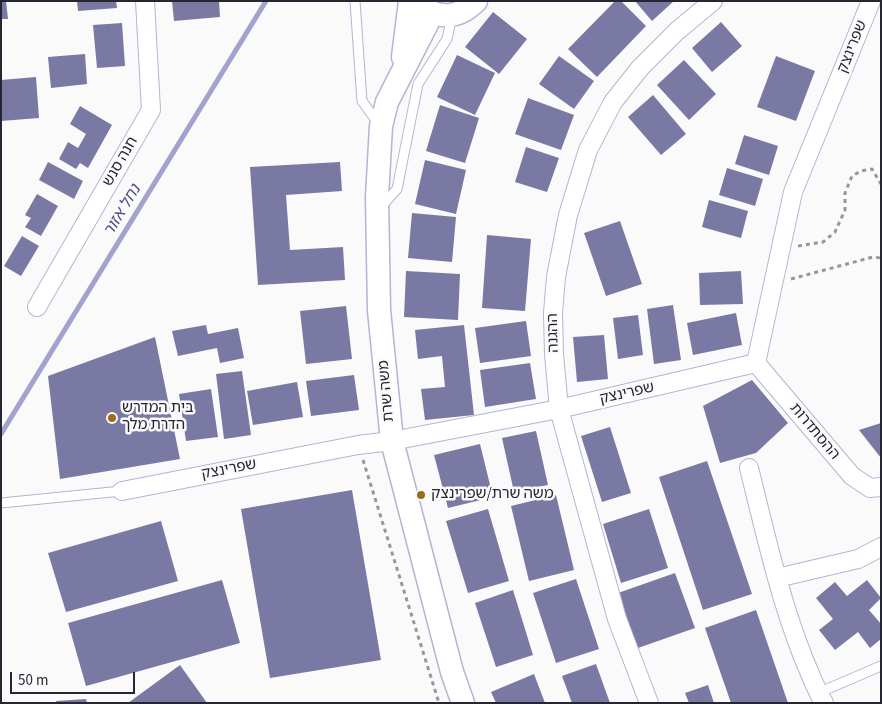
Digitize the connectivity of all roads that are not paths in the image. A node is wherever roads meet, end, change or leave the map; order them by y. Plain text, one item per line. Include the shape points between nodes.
1 (145, 1) edge
2 (355, 1) edge
3 (410, 1) edge
4 (476, 1) edge
5 (713, 1) edge
6 (871, 1) edge
7 (433, 10) edge
8 (400, 73) junction
9 (381, 126) junction
10 (377, 211) junction
11 (37, 307) dead end
12 (756, 363) junction
13 (560, 409) junction
14 (392, 441) junction
15 (749, 468) dead end
16 (881, 487) edge
17 (122, 491) joint
18 (1, 503) edge
19 (881, 547) edge
20 (777, 578) junction
21 (881, 666) edge
22 (821, 698) edge
23 (463, 703) edge
24 (649, 703) edge

1 - 11 street, חנה סנש via 151,110
2 - 9 lane via 362,102
3 - 8 street, משה שרת
4 - 7 street via 465,11
5 - 13 street, ההגנה via 640,68 612,102 588,150 568,215 556,277 553,313
6 - 12 street, שפרינצק via 793,192
7 - 8 street, משה שרת
7 - 10 lane via 447,39 418,84 397,189
8 - 9 street, משה שרת via 386,102
9 - 10 street, משה שרת
10 - 14 street, משה שרת via 379,310
12 - 13 street, שפרינצק
12 - 16 street, ההסתדרות via 852,476 870,488
13 - 14 street, שפרינצק
13 - 24 street, ההגנה via 617,619
14 - 17 street, שפרינצק
14 - 23 street, משה שרת via 452,672
15 - 20 street
17 - 18 lane
19 - 20 street via 858,559
20 - 22 street via 794,634
21 - 22 lane

